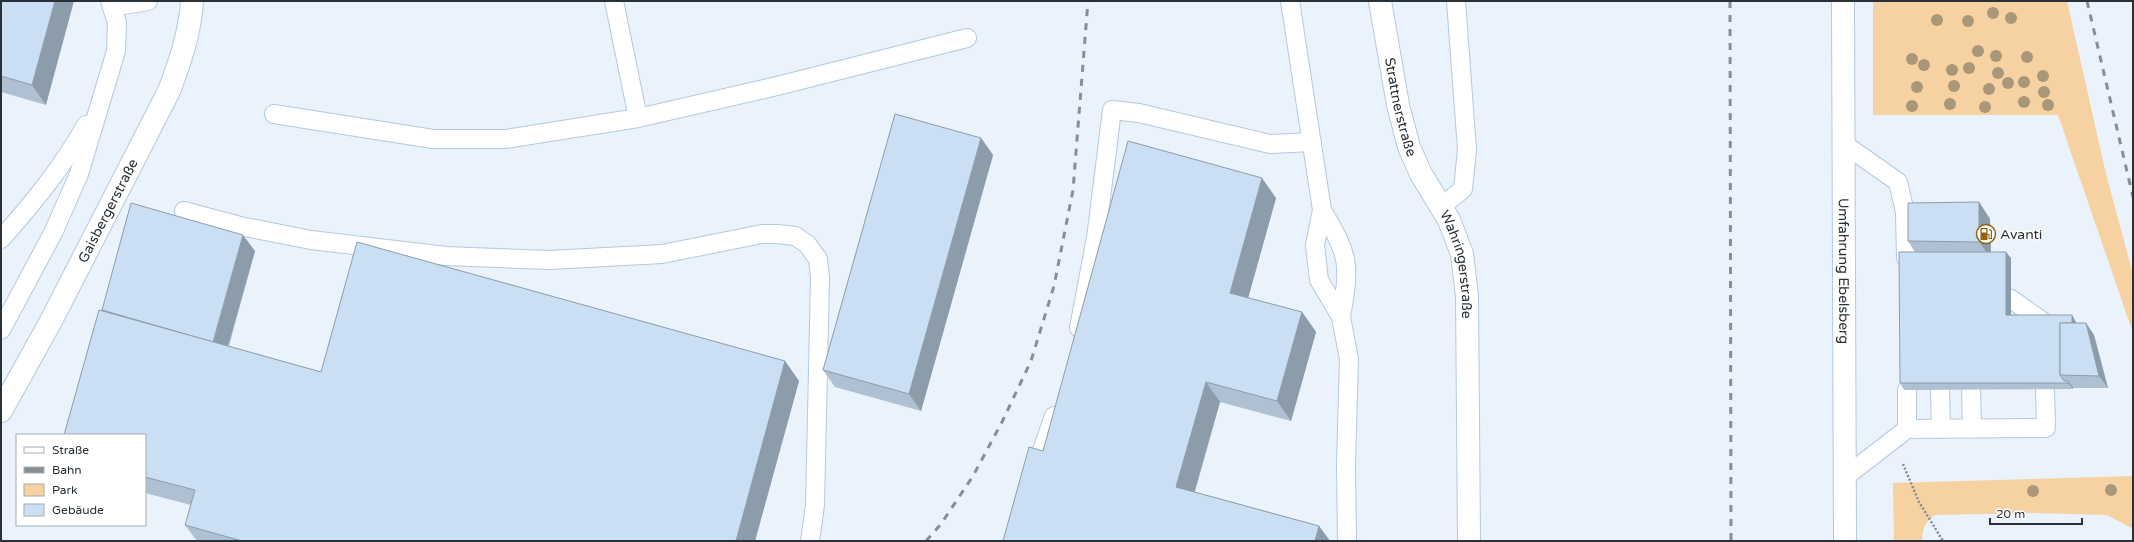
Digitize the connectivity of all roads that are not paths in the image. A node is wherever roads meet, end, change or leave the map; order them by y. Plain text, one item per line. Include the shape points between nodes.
1 (148, 1) edge
2 (192, 1) edge
3 (614, 1) edge
4 (1290, 1) edge
5 (1380, 1) edge
6 (1456, 1) edge
7 (1843, 1) edge
8 (111, 4) edge
9 (967, 38) dead end
10 (102, 95) junction
11 (274, 114) dead end
12 (638, 118) junction
13 (1312, 142) junction
14 (1844, 144) junction
15 (1442, 206) junction
16 (1322, 210) junction
17 (184, 211) dead end
18 (1, 239) edge
19 (40, 258) junction
20 (1906, 258) edge
21 (2011, 299) dead end
22 (1, 304) edge
23 (1341, 317) junction
24 (2042, 321) edge
25 (1, 330) edge
26 (1076, 342) edge
27 (1907, 390) edge
28 (1940, 390) edge
29 (1971, 390) edge
30 (2045, 390) edge
31 (1060, 400) edge
32 (1, 411) edge
33 (1940, 428) junction
34 (1972, 428) junction
35 (1907, 429) junction
36 (1845, 478) junction
37 (1028, 488) edge
38 (810, 541) edge
39 (1347, 541) edge
40 (1469, 541) edge
41 (1845, 541) edge

1 - 8 lane
2 - 32 street, Gaisbergerstraße via 183,52 169,91 51,321
3 - 12 lane
4 - 13 lane
5 - 15 street, Strattnerstraße via 1398,105 1409,147 1421,174
6 - 15 lane, Wahringerstraße via 1467,150 1463,189
7 - 14 street, Umfahrung Ebelsberg
8 - 10 lane via 117,24 116,51
9 - 12 lane
10 - 18 lane via 72,151 44,191
10 - 19 lane via 79,174
11 - 12 lane via 433,139 506,139
13 - 16 lane
13 - 26 lane via 1270,144 1139,113 1112,110 1096,238
14 - 20 lane via 1898,182 1906,212
14 - 36 street, Umfahrung Ebelsberg
15 - 40 street, Wahringerstraße via 1462,254 1467,296
16 - 23 lane via 1340,240 1347,260
16 - 23 lane via 1315,245 1319,280
17 - 38 lane via 240,226 312,240 446,256 549,260 662,254 762,234 795,236 807,244 818,259 820,278 815,505
19 - 22 lane
19 - 25 lane
21 - 24 lane
23 - 39 lane via 1349,359
27 - 35 lane
28 - 33 lane
29 - 34 lane
30 - 34 lane via 2046,428
31 - 37 lane
33 - 34 lane
33 - 35 lane
35 - 36 lane
36 - 41 street, Umfahrung Ebelsberg

